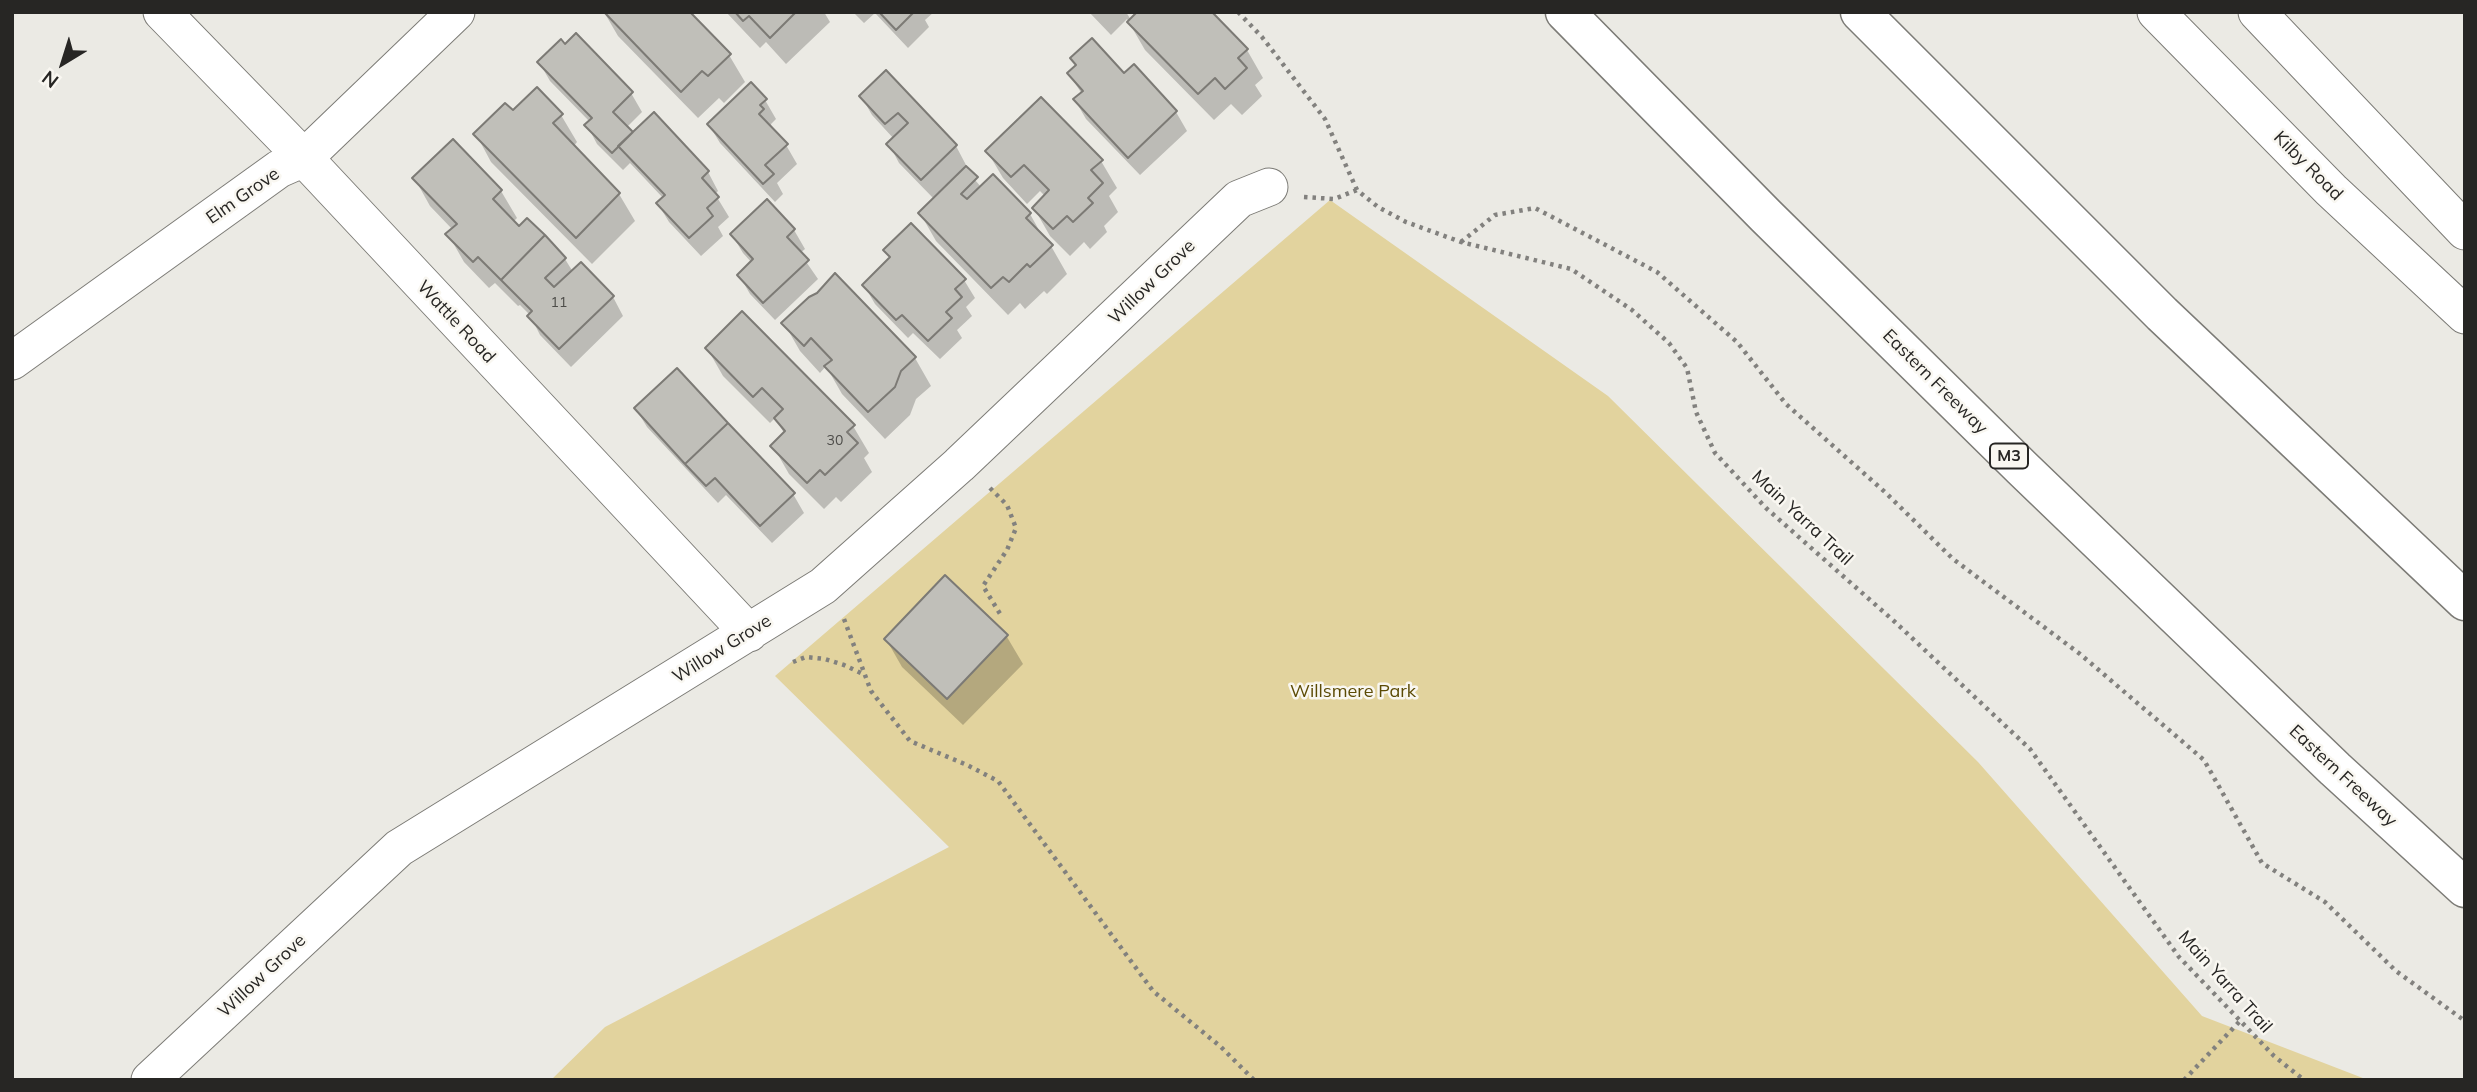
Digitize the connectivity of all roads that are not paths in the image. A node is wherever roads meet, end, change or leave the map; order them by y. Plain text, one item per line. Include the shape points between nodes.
1 (162, 12) edge
2 (456, 12) edge
3 (1565, 12) edge
4 (1860, 12) edge
5 (2156, 12) edge
6 (2257, 12) edge
7 (304, 159) junction
8 (1269, 187) road end
9 (2465, 231) edge
10 (2465, 316) edge
11 (12, 361) edge
12 (2465, 601) edge
13 (749, 633) junction
14 (2465, 888) edge
15 (150, 1080) edge

1 - 7 street, Wattle Road
2 - 7 street, Elm Grove
3 - 14 highway, Eastern Freeway / M3 via 2022,468
4 - 12 highway via 2162,314
5 - 10 street, Kilby Road via 2331,190
6 - 9 street
7 - 11 street, Elm Grove via 279,169
7 - 13 street, Wattle Road
8 - 13 street, Willow Grove via 1238,199 959,465 823,586
13 - 15 street, Willow Grove via 399,848

